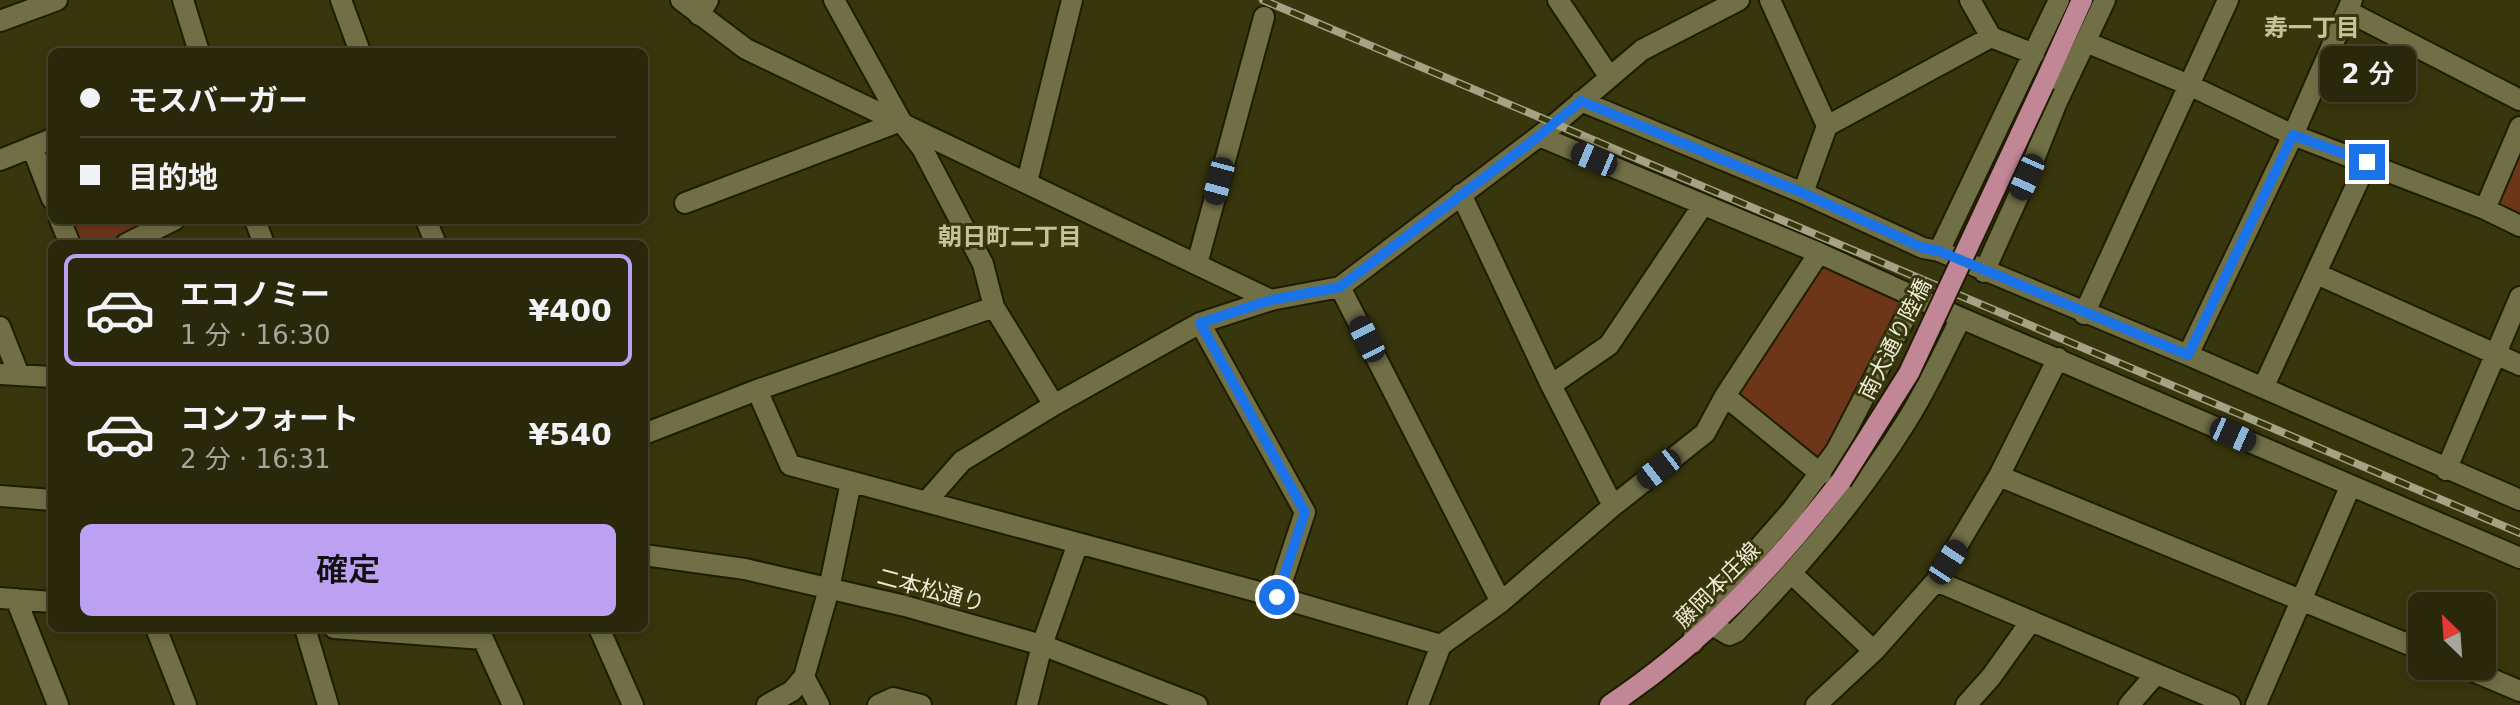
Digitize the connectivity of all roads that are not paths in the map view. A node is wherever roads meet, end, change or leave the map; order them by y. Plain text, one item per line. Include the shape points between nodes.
1 (57, 0) edge
2 (183, 0) edge
3 (341, 0) edge
4 (681, 0) edge
5 (834, 0) edge
6 (1072, 0) edge
7 (1558, 0) edge
8 (1739, 0) edge
9 (1770, 0) edge
10 (1970, 0) edge
11 (2059, 0) edge
12 (2082, 0) edge
13 (2105, 0) edge
14 (2228, 0) edge
15 (2350, 6) edge
16 (704, 7) edge
17 (1264, 17) dead end
18 (0, 21) edge
19 (1991, 37) junction
20 (2086, 42) junction
21 (198, 48) edge
22 (359, 48) edge
23 (2034, 54) junction
24 (1609, 76) junction
25 (2189, 85) junction
26 (2520, 100) edge
27 (1581, 101) junction
28 (901, 121) junction
29 (1827, 126) junction
30 (2520, 127) edge
31 (2293, 135) junction
32 (1539, 136) junction
33 (48, 141) edge
34 (32, 147) junction
35 (0, 160) edge
36 (2367, 162) junction
37 (1027, 182) junction
38 (48, 189) edge
39 (1803, 193) junction
40 (1461, 194) junction
41 (685, 203) dead end
42 (1703, 205) junction
43 (2485, 209) junction
44 (166, 224) edge
45 (2520, 226) edge
46 (134, 240) edge
47 (1939, 251) junction
48 (1819, 253) junction
49 (1197, 264) junction
50 (1984, 272) junction
51 (2317, 274) junction
52 (1340, 287) junction
53 (1916, 297) junction
54 (2520, 297) edge
55 (1271, 300) junction
56 (994, 307) junction
57 (2084, 314) junction
58 (1961, 318) junction
59 (1200, 323) junction
60 (0, 327) edge
61 (2188, 355) junction
62 (2497, 356) junction
63 (2058, 358) junction
64 (2520, 365) edge
65 (9, 374) edge
66 (48, 377) edge
67 (1551, 385) junction
68 (2263, 388) junction
69 (757, 390) junction
70 (1725, 396) junction
71 (1054, 405) junction
72 (648, 432) edge
73 (2446, 470) junction
74 (1821, 474) junction
75 (1999, 476) junction
76 (1841, 481) joint
77 (851, 482) junction
78 (2350, 487) junction
79 (0, 496) edge
80 (48, 500) edge
81 (2520, 500) edge
82 (926, 502) junction
83 (1613, 506) junction
84 (1078, 543) junction
85 (648, 556) edge
86 (2520, 558) edge
87 (1792, 574) junction
88 (1936, 581) junction
89 (829, 589) junction
90 (1277, 597) junction
91 (8, 599) edge
92 (2301, 599) junction
93 (48, 602) edge
94 (1501, 602) junction
95 (2031, 621) junction
96 (1712, 625) junction
97 (158, 632) edge
98 (306, 632) edge
99 (388, 632) edge
100 (601, 632) edge
101 (1693, 643) junction
102 (2408, 644) edge
103 (1042, 645) junction
104 (1441, 645) junction
105 (1874, 651) junction
106 (2156, 674) junction
107 (804, 677) junction
108 (2494, 680) edge
109 (2520, 691) edge
110 (58, 705) edge
111 (186, 705) edge
112 (328, 705) edge
113 (513, 705) edge
114 (633, 705) edge
115 (767, 705) edge
116 (819, 705) edge
117 (878, 705) edge
118 (921, 705) edge
119 (1027, 705) edge
120 (1197, 705) edge
121 (1418, 705) edge
122 (1610, 705) edge
123 (1816, 705) edge
124 (1966, 705) edge
125 (2129, 705) edge
126 (2230, 705) edge
127 (2256, 705) edge

1 - 18 street
2 - 21 street
3 - 22 street
4 - 16 street
5 - 28 street
6 - 37 street
7 - 24 street
8 - 24 street via 1642,50
9 - 29 street
10 - 19 street
11 - 23 street
12 - 76 main road, 南大通り陸橋, bridge via 1909,373
13 - 20 street
14 - 25 street
15 - 26 street
15 - 31 street
16 - 28 street via 746,49
17 - 49 street
19 - 23 street
19 - 29 street
20 - 25 street
20 - 50 street
23 - 47 street
24 - 27 street
25 - 31 street
25 - 57 street
27 - 32 street
27 - 39 street
28 - 37 street
28 - 41 street
28 - 56 street via 922,148 983,264
29 - 39 street
30 - 43 street
31 - 36 street
31 - 61 street
32 - 40 street
32 - 42 street
33 - 34 street
34 - 35 street
34 - 38 street
36 - 43 street
36 - 51 street
37 - 49 street
39 - 47 street
40 - 52 street
40 - 67 street
42 - 48 street
42 - 67 street via 1609,345
43 - 45 street
44 - 46 street
47 - 50 street
48 - 53 street
48 - 70 street
49 - 55 street
50 - 57 street
51 - 62 street
51 - 68 street
52 - 55 street
52 - 94 street
53 - 58 street
53 - 74 street
54 - 62 street
55 - 59 street
56 - 69 street
56 - 71 street
57 - 61 street
58 - 63 street
58 - 87 street via 1891,445
59 - 71 street
59 - 90 street via 1305,512
60 - 65 street
61 - 68 street
62 - 64 street
62 - 73 street
63 - 75 street
63 - 78 street
65 - 66 street
67 - 83 street
68 - 73 street
69 - 72 street
69 - 77 street via 790,465
70 - 74 street
70 - 83 street via 1705,433
71 - 82 street via 962,461
73 - 81 street
74 - 101 street via 1696,623
75 - 88 street
75 - 92 street
76 - 96 main road, 藤岡本庄線 via 1776,562
77 - 82 street
77 - 89 street
78 - 86 street
78 - 92 street
79 - 80 street
82 - 84 street
83 - 94 street
84 - 90 street
84 - 103 street
85 - 89 street, 二本松通り via 745,569
87 - 96 street via 1736,632 1729,635
87 - 105 street
88 - 95 street
88 - 105 street
89 - 103 street, 二本松通り
89 - 107 street
90 - 104 street
91 - 93 street
91 - 110 street
92 - 102 street
92 - 127 street
94 - 104 street
95 - 106 street
95 - 124 street
96 - 101 main road, 藤岡本庄線
97 - 111 street
98 - 112 street
99 - 113 street via 483,639
100 - 114 street
101 - 122 main road, 藤岡本庄線
103 - 119 street
103 - 120 street, 二本松通り
104 - 121 street
105 - 123 street
106 - 125 street
106 - 126 street
107 - 115 street
107 - 116 street
108 - 109 street
117 - 118 street via 893,698

